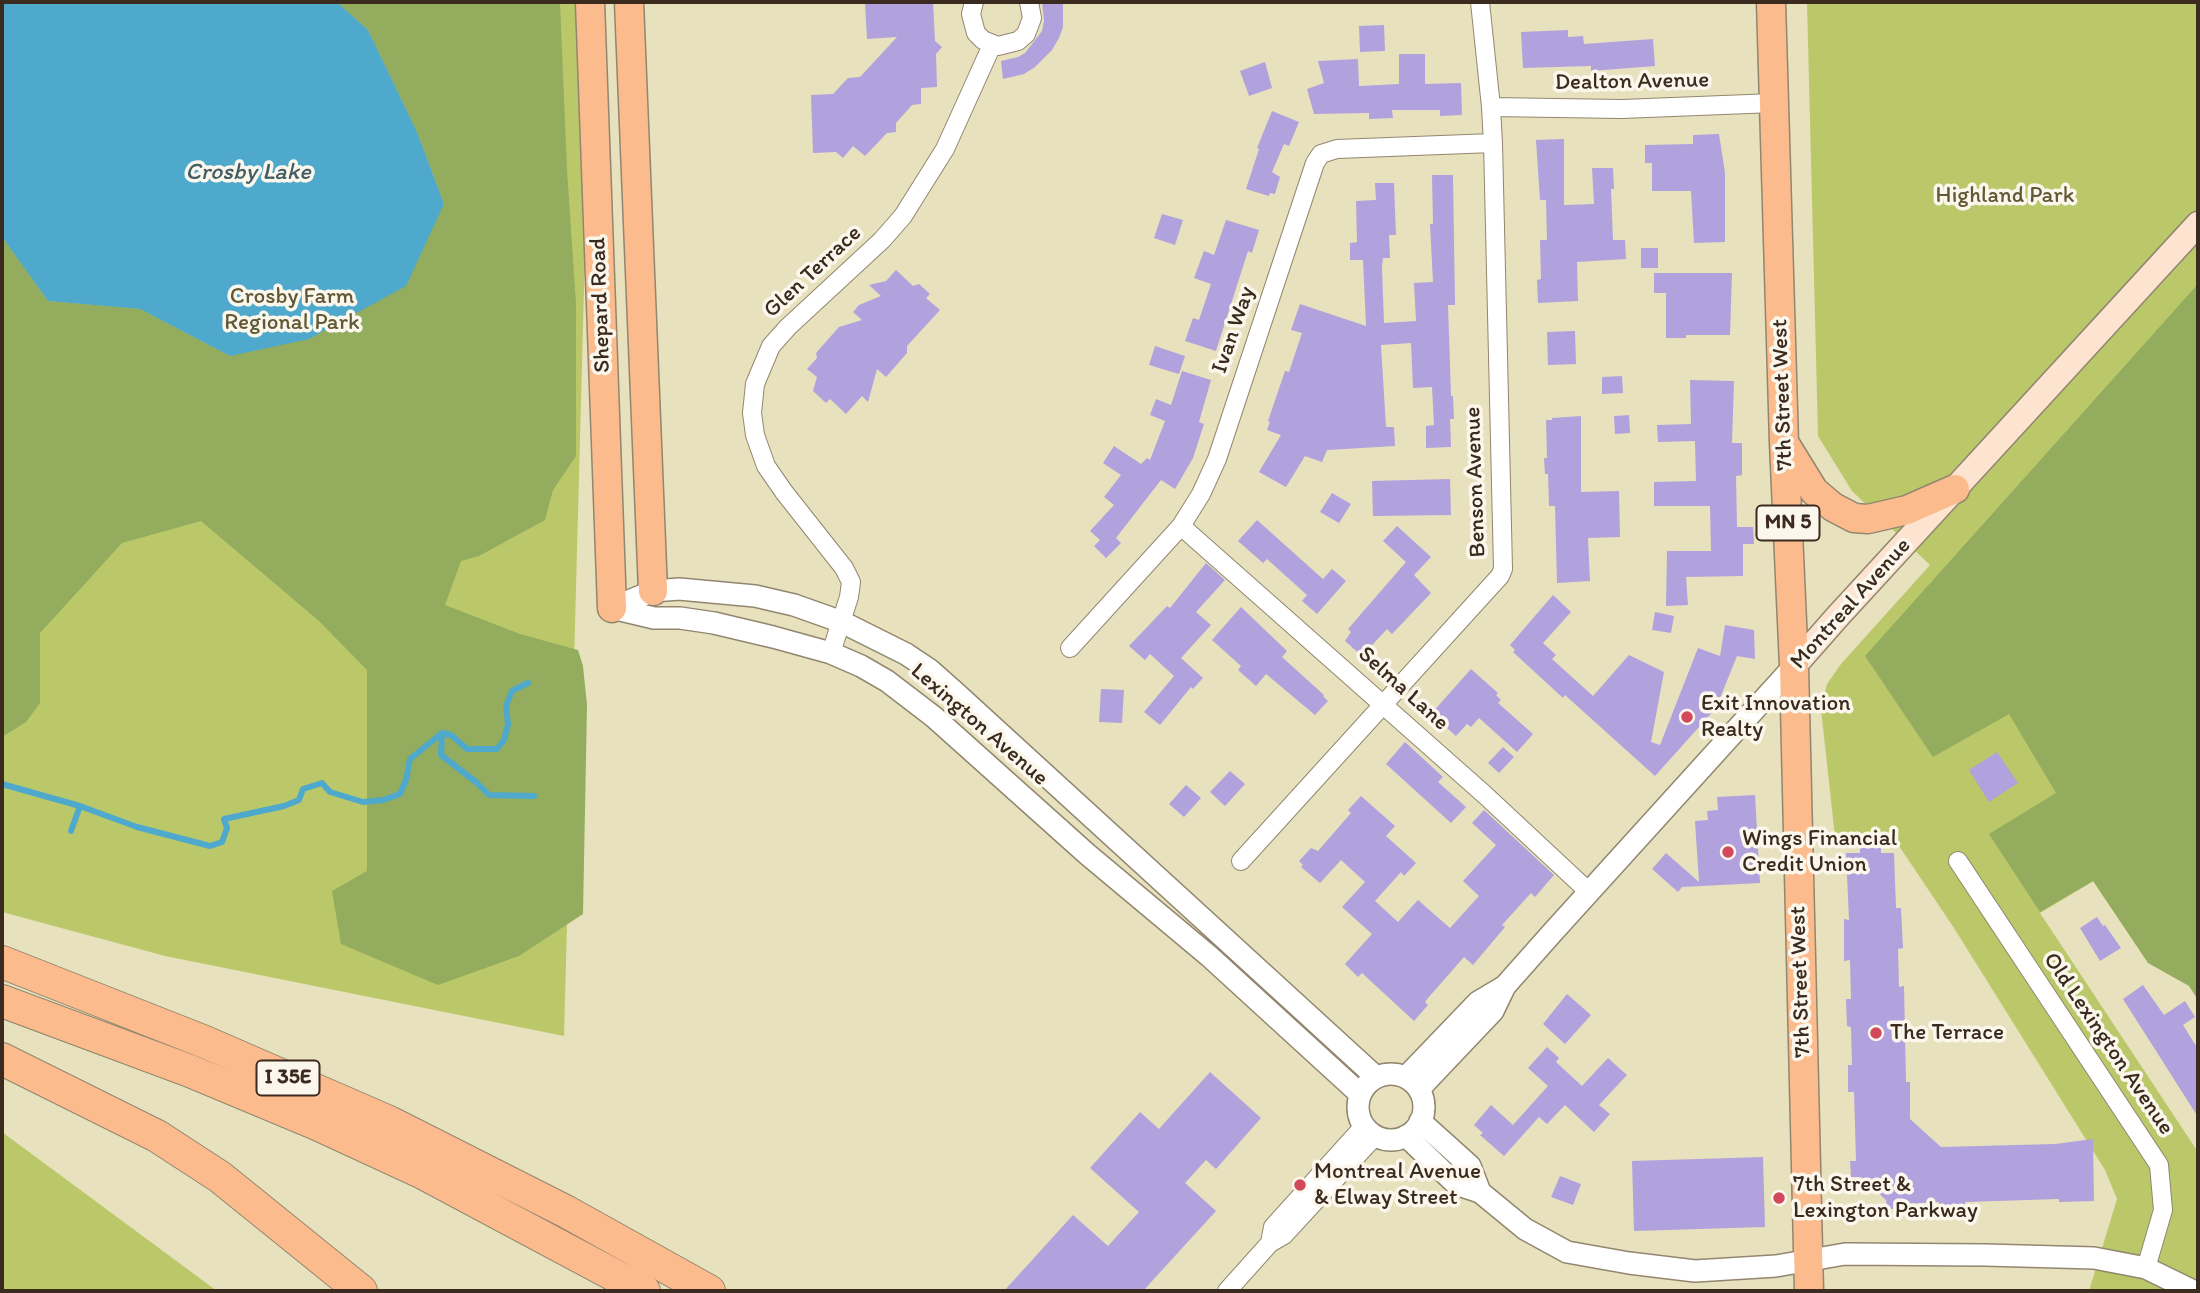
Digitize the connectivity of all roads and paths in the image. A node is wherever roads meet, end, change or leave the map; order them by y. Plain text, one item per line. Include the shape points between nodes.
1 (590, 2) edge
2 (629, 2) edge
3 (974, 2) edge
4 (1029, 2) edge
5 (1480, 2) edge
6 (1771, 2) edge
7 (992, 45) junction
8 (1774, 103) junction
9 (1491, 107) junction
10 (1493, 143) junction
11 (2198, 224) edge
12 (1784, 443) junction
13 (1955, 489) junction
14 (1181, 526) junction
15 (653, 591) junction
16 (612, 608) junction
17 (842, 622) junction
18 (1070, 648) dead end
19 (831, 653) junction
20 (1794, 666) junction
21 (1383, 705) junction
22 (1241, 861) dead end
23 (1958, 861) dead end
24 (1589, 892) junction
25 (2, 962) edge
26 (2, 1001) edge
27 (2, 1059) edge
28 (1376, 1077) junction
29 (1413, 1083) junction
30 (1360, 1094) junction
31 (1413, 1129) junction
32 (1369, 1131) junction
33 (1808, 1260) junction
34 (2146, 1268) junction
35 (641, 1289) edge
36 (361, 1291) edge
37 (709, 1291) edge
38 (1227, 1291) edge
39 (1809, 1291) edge
40 (2193, 1291) edge

1 - 16 main road, Shepard Road
2 - 15 main road, Shepard Road
3 - 7 street via 972,23
4 - 7 street via 1032,18 1026,34 1009,45
5 - 9 street, Benson Avenue
6 - 8 main road, 7th Street West / MN 5
7 - 17 street, Glen Terrace via 945,149 903,216 771,346 755,384 752,413 766,466 851,582
8 - 9 street, Dealton Avenue via 1622,109
8 - 12 main road, 7th Street West / MN 5
9 - 10 street, Benson Avenue
10 - 14 street, Ivan Way via 1337,149 1321,154 1217,459
10 - 21 street, Benson Avenue via 1503,569
11 - 13 main road, Montreal Avenue
12 - 13 main road via 1814,491 1854,518 1907,510
12 - 20 main road, 7th Street West / MN 5
13 - 20 main road, Montreal Avenue
14 - 18 street, Ivan Way
14 - 21 street, Selma Lane
15 - 16 street, Lexington Avenue
15 - 17 street, Lexington Avenue via 755,596
16 - 19 street, Lexington Avenue via 654,618 714,623
17 - 19 street, Glen Terrace
17 - 28 street, Lexington Avenue via 930,670
19 - 30 street, Lexington Avenue via 887,681 934,717
20 - 24 street, Montreal Avenue
20 - 33 main road, 7th Street West / MN 5
21 - 22 street, Benson Avenue
21 - 24 street, Selma Lane
23 - 34 street, Old Lexington Avenue via 2159,1165 2163,1210
24 - 29 street, Montreal Avenue via 1505,986 1478,1002
25 - 37 highway, I 35E via 205,1042 389,1122 567,1212
26 - 35 highway, I 35E via 190,1071 317,1125 421,1172
27 - 36 highway via 178,1149 220,1177
28 - 29 street via 1391,1073
28 - 30 street
29 - 31 street via 1424,1111
30 - 32 street via 1357,1110
31 - 32 street via 1395,1140
31 - 33 street via 1470,1166 1480,1192 1525,1229 1567,1252 1695,1271
32 - 38 street via 1273,1227 1270,1243
33 - 34 street via 1845,1254 1997,1255 2094,1258
33 - 39 main road, 7th Street West / MN 5
34 - 40 street

